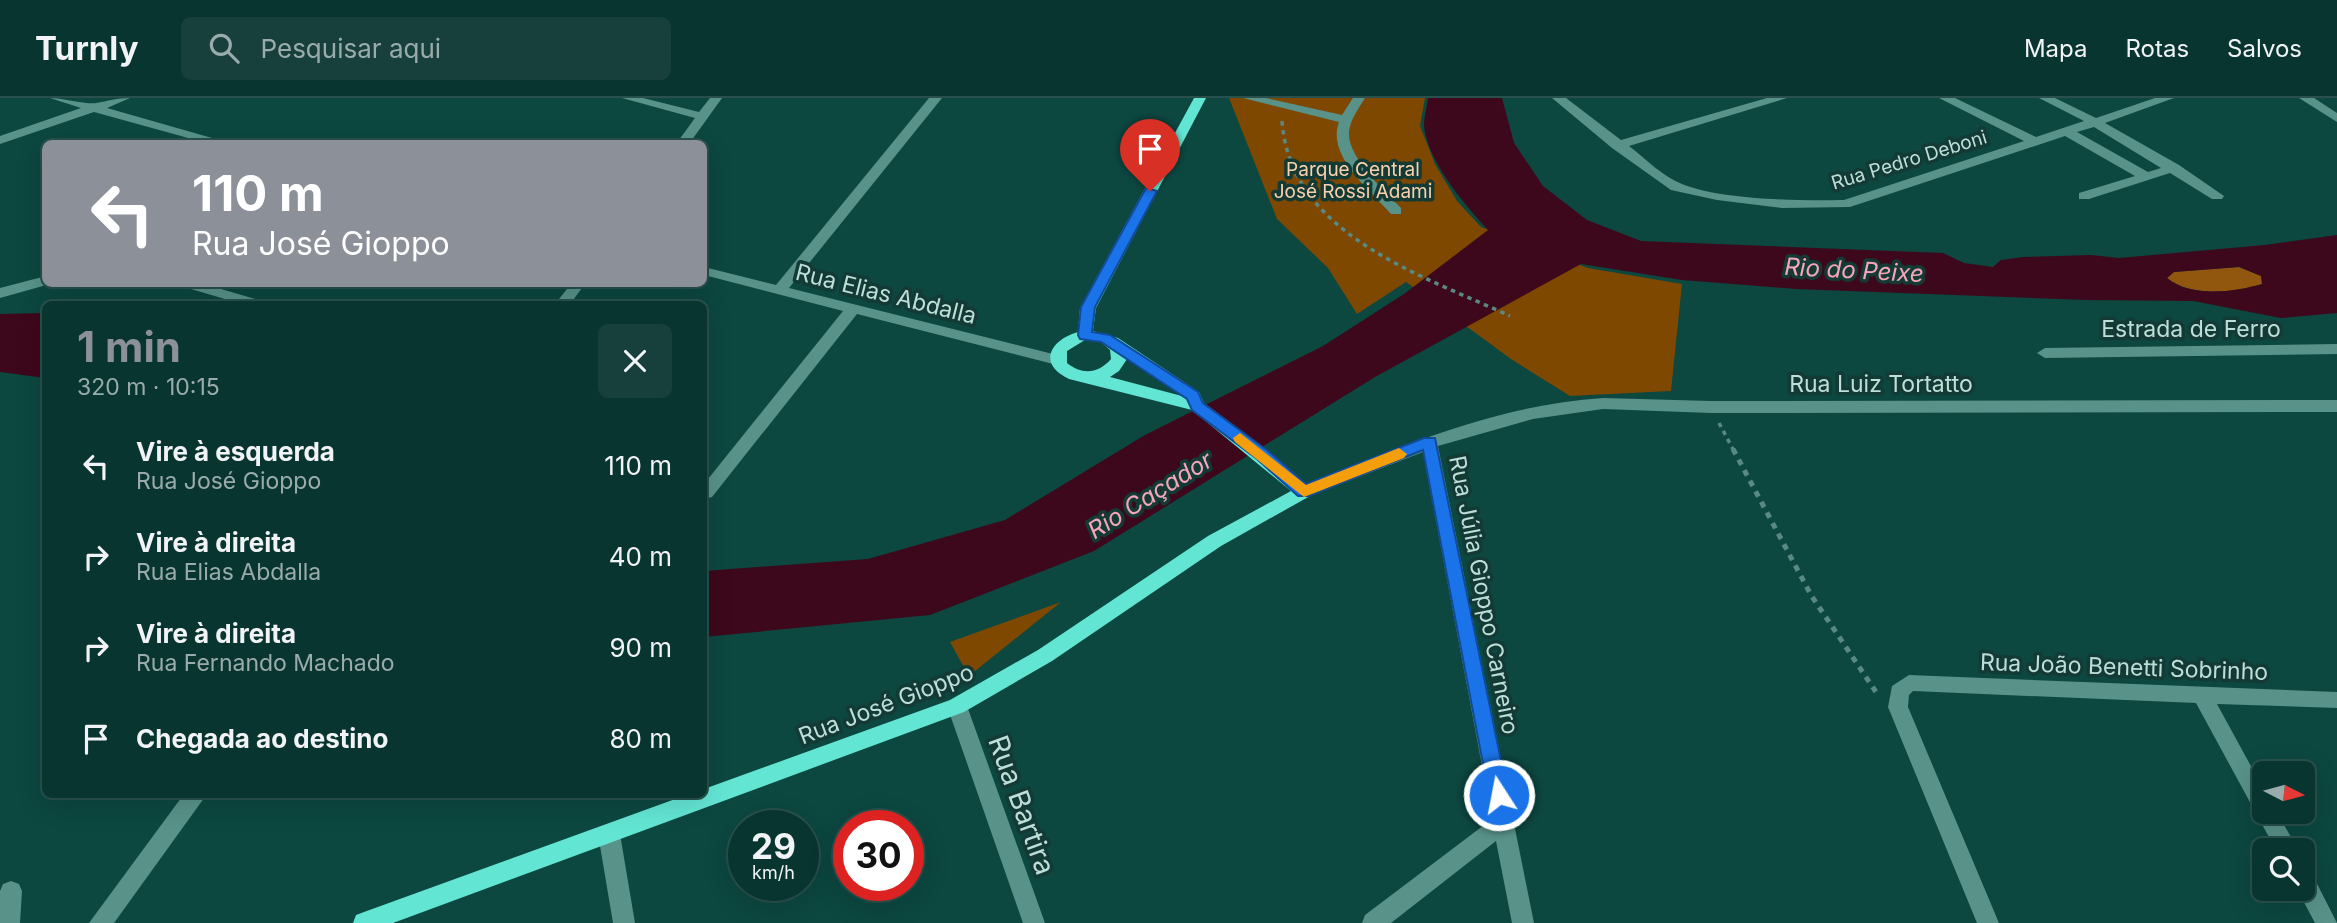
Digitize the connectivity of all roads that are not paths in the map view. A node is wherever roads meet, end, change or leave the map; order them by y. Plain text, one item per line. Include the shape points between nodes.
1 (56, 98) edge
2 (124, 98) edge
3 (628, 98) edge
4 (716, 98) edge
5 (936, 98) edge
6 (1200, 98) edge
7 (1249, 98) edge
8 (1359, 98) edge
9 (1558, 98) edge
10 (1781, 98) edge
11 (1945, 98) edge
12 (2045, 98) edge
13 (2168, 98) edge
14 (2305, 98) edge
15 (94, 108) junction
16 (702, 116) junction
17 (2337, 118) edge
18 (1347, 120) junction
19 (2097, 123) junction
20 (2067, 132) junction
21 (0, 140) edge
22 (212, 140) edge
23 (685, 140) edge
24 (2036, 142) junction
25 (1617, 145) junction
26 (2174, 168) junction
27 (2147, 177) junction
28 (2084, 196) dead end
29 (2217, 196) dead end
30 (1396, 211) dead end
31 (707, 272) edge
32 (42, 281) edge
33 (199, 287) edge
34 (576, 287) edge
35 (779, 291) junction
36 (0, 293) edge
37 (247, 301) edge
38 (564, 301) edge
39 (852, 310) junction
40 (1085, 335) junction
41 (1113, 342) junction
42 (2337, 349) edge
43 (2045, 353) dead end
44 (1057, 360) junction
45 (1091, 377) junction
46 (2337, 406) edge
47 (1199, 407) junction
48 (1429, 442) junction
49 (1304, 492) junction
50 (707, 493) edge
51 (2202, 695) junction
52 (2337, 700) edge
53 (957, 706) junction
54 (2252, 787) edge
55 (194, 798) edge
56 (706, 798) edge
57 (707, 798) edge
58 (1504, 822) junction
59 (608, 834) junction
60 (11, 891) dead end
61 (2315, 901) edge
62 (9, 923) edge
63 (100, 923) edge
64 (364, 923) edge
65 (624, 923) edge
66 (1034, 923) edge
67 (1373, 923) edge
68 (1524, 923) edge
69 (1987, 923) edge
70 (2327, 923) edge

1 - 15 street
2 - 15 street
3 - 16 street
4 - 16 street
5 - 35 street
6 - 40 main road via 1088,307
7 - 18 street
8 - 18 street
9 - 25 street, Rua Pedro Deboni
10 - 25 street
11 - 24 street
12 - 19 street
13 - 19 street, Rua Pedro Deboni
14 - 17 street
15 - 21 street
15 - 22 street
16 - 23 street
18 - 30 street via 1342,133 1349,155
19 - 20 street, Rua Pedro Deboni
19 - 26 street
20 - 24 street, Rua Pedro Deboni
20 - 27 street
24 - 25 street, Rua Pedro Deboni via 1845,204 1817,206 1676,187
26 - 27 street
26 - 29 street
27 - 28 street
31 - 35 street, Rua Elias Abdalla
32 - 36 street
33 - 37 street
34 - 38 street
35 - 39 street, Rua Elias Abdalla
39 - 44 street, Rua Elias Abdalla
39 - 50 street
40 - 41 main road
40 - 44 main road via 1061,347
41 - 45 main road via 1120,354 1115,366
41 - 47 main road via 1193,396
42 - 43 street, Estrada de Ferro
44 - 45 main road via 1073,375
45 - 47 main road
46 - 48 street, Rua Luiz Tortatto via 1711,407 1621,403 1567,407
47 - 49 main road
48 - 49 street, Rua José Gioppo
48 - 58 street, Rua Júlia Gioppo Carneiro
49 - 53 main road, Rua José Gioppo via 1191,554 996,687
51 - 52 street, Rua João Benetti Sobrinho
51 - 54 street
51 - 69 street, Rua João Benetti Sobrinho via 1904,688 1898,707
53 - 57 main road, Rua José Gioppo
53 - 66 street, Rua Bartira
55 - 63 street
56 - 59 main road, Rua José Gioppo
58 - 67 street
58 - 68 street, Rua Júlia Gioppo Carneiro
59 - 64 main road, Rua José Gioppo
59 - 65 street
60 - 62 street
61 - 70 street

